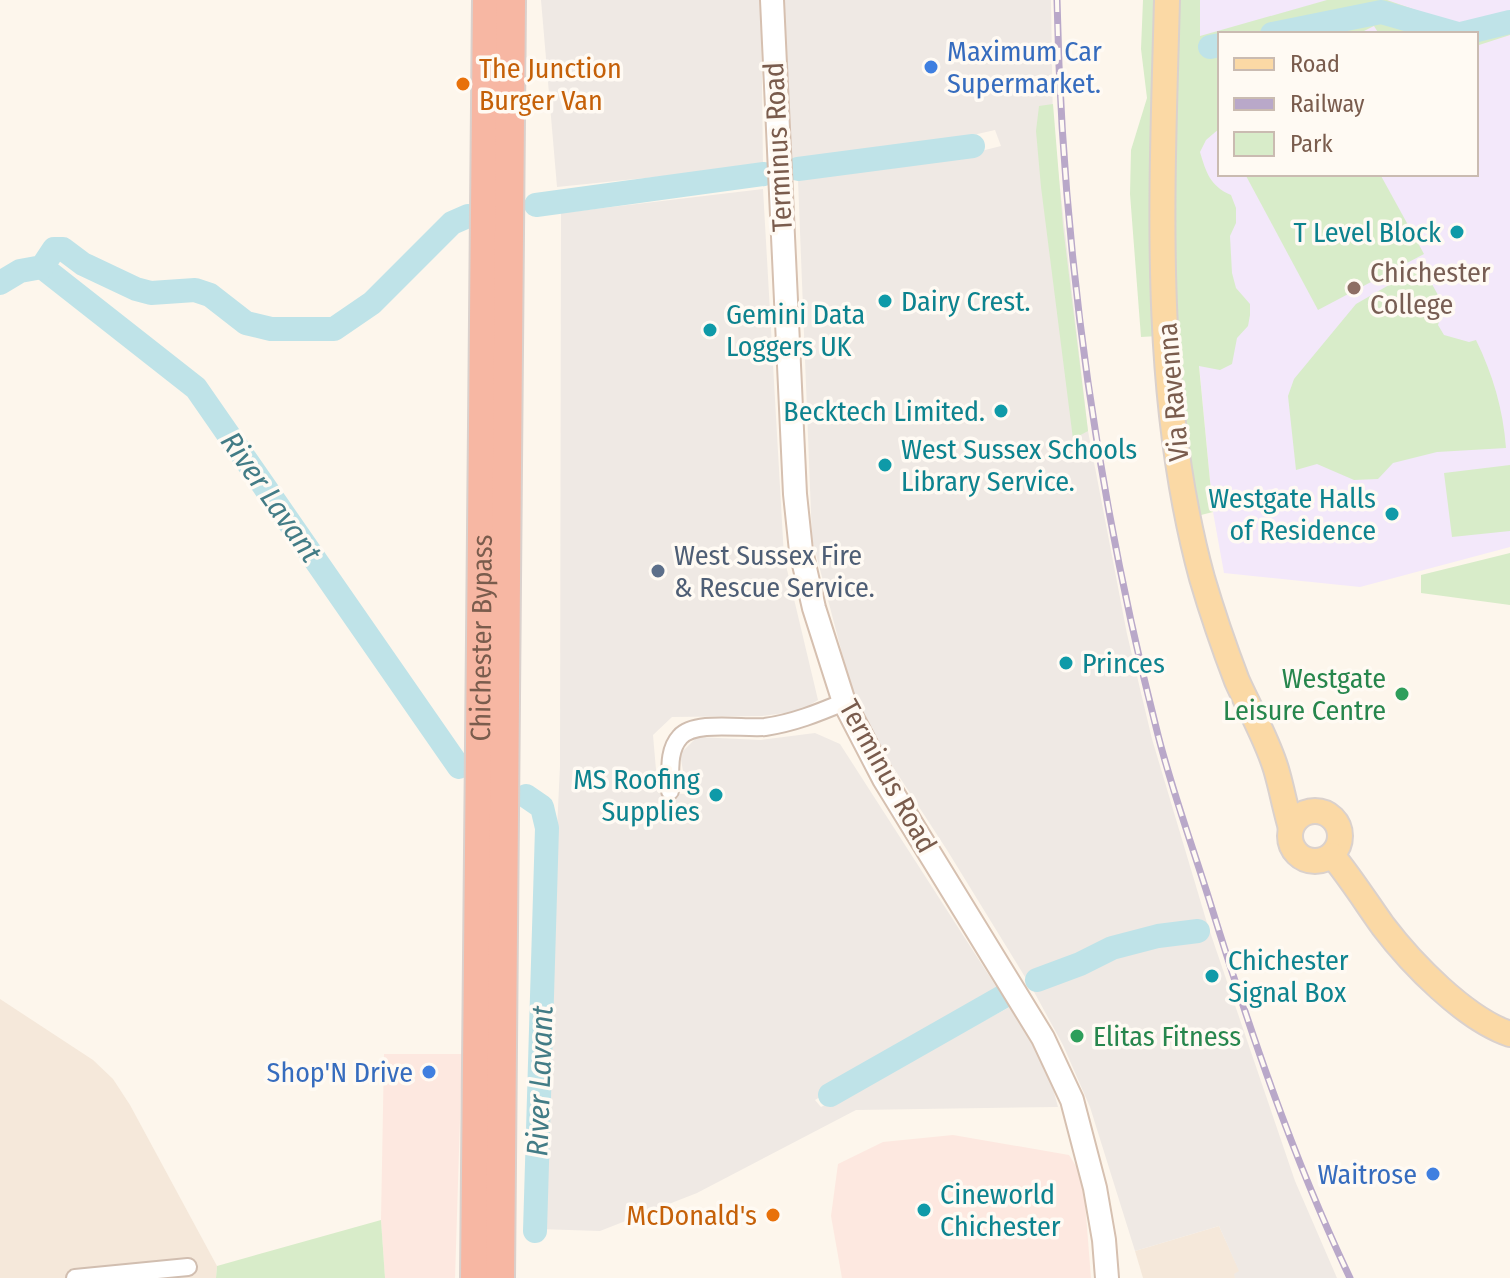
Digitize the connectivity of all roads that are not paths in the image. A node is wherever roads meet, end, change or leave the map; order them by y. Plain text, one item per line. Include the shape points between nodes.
1 (487, 0) edge
2 (511, 0) edge
3 (772, 0) edge
4 (1167, 0) edge
5 (844, 702) junction
6 (1276, 769) junction
7 (670, 791) dead end
8 (1312, 811) junction
9 (1291, 828) junction
10 (1332, 855) junction
11 (1510, 1034) edge
12 (188, 1267) dead end
13 (75, 1278) edge
14 (475, 1278) edge
15 (500, 1278) edge
16 (1107, 1278) edge

1 - 14 highway, Chichester Bypass
2 - 15 highway, Chichester Bypass
3 - 5 street, Terminus Road via 797,525 814,608
4 - 6 main road, Via Ravenna via 1163,265 1169,380 1185,502 1226,653
5 - 7 street via 765,727 696,728 681,735 671,750
5 - 16 street, Terminus Road via 884,779 1043,1038 1072,1100 1095,1188
6 - 8 main road, Via Ravenna
6 - 9 main road, Via Ravenna
8 - 9 main road
8 - 10 main road via 1327,814 1338,826 1339,841
9 - 10 main road via 1290,843 1298,856 1319,861
10 - 11 main road via 1385,929 1416,962 1462,1006
12 - 13 street

